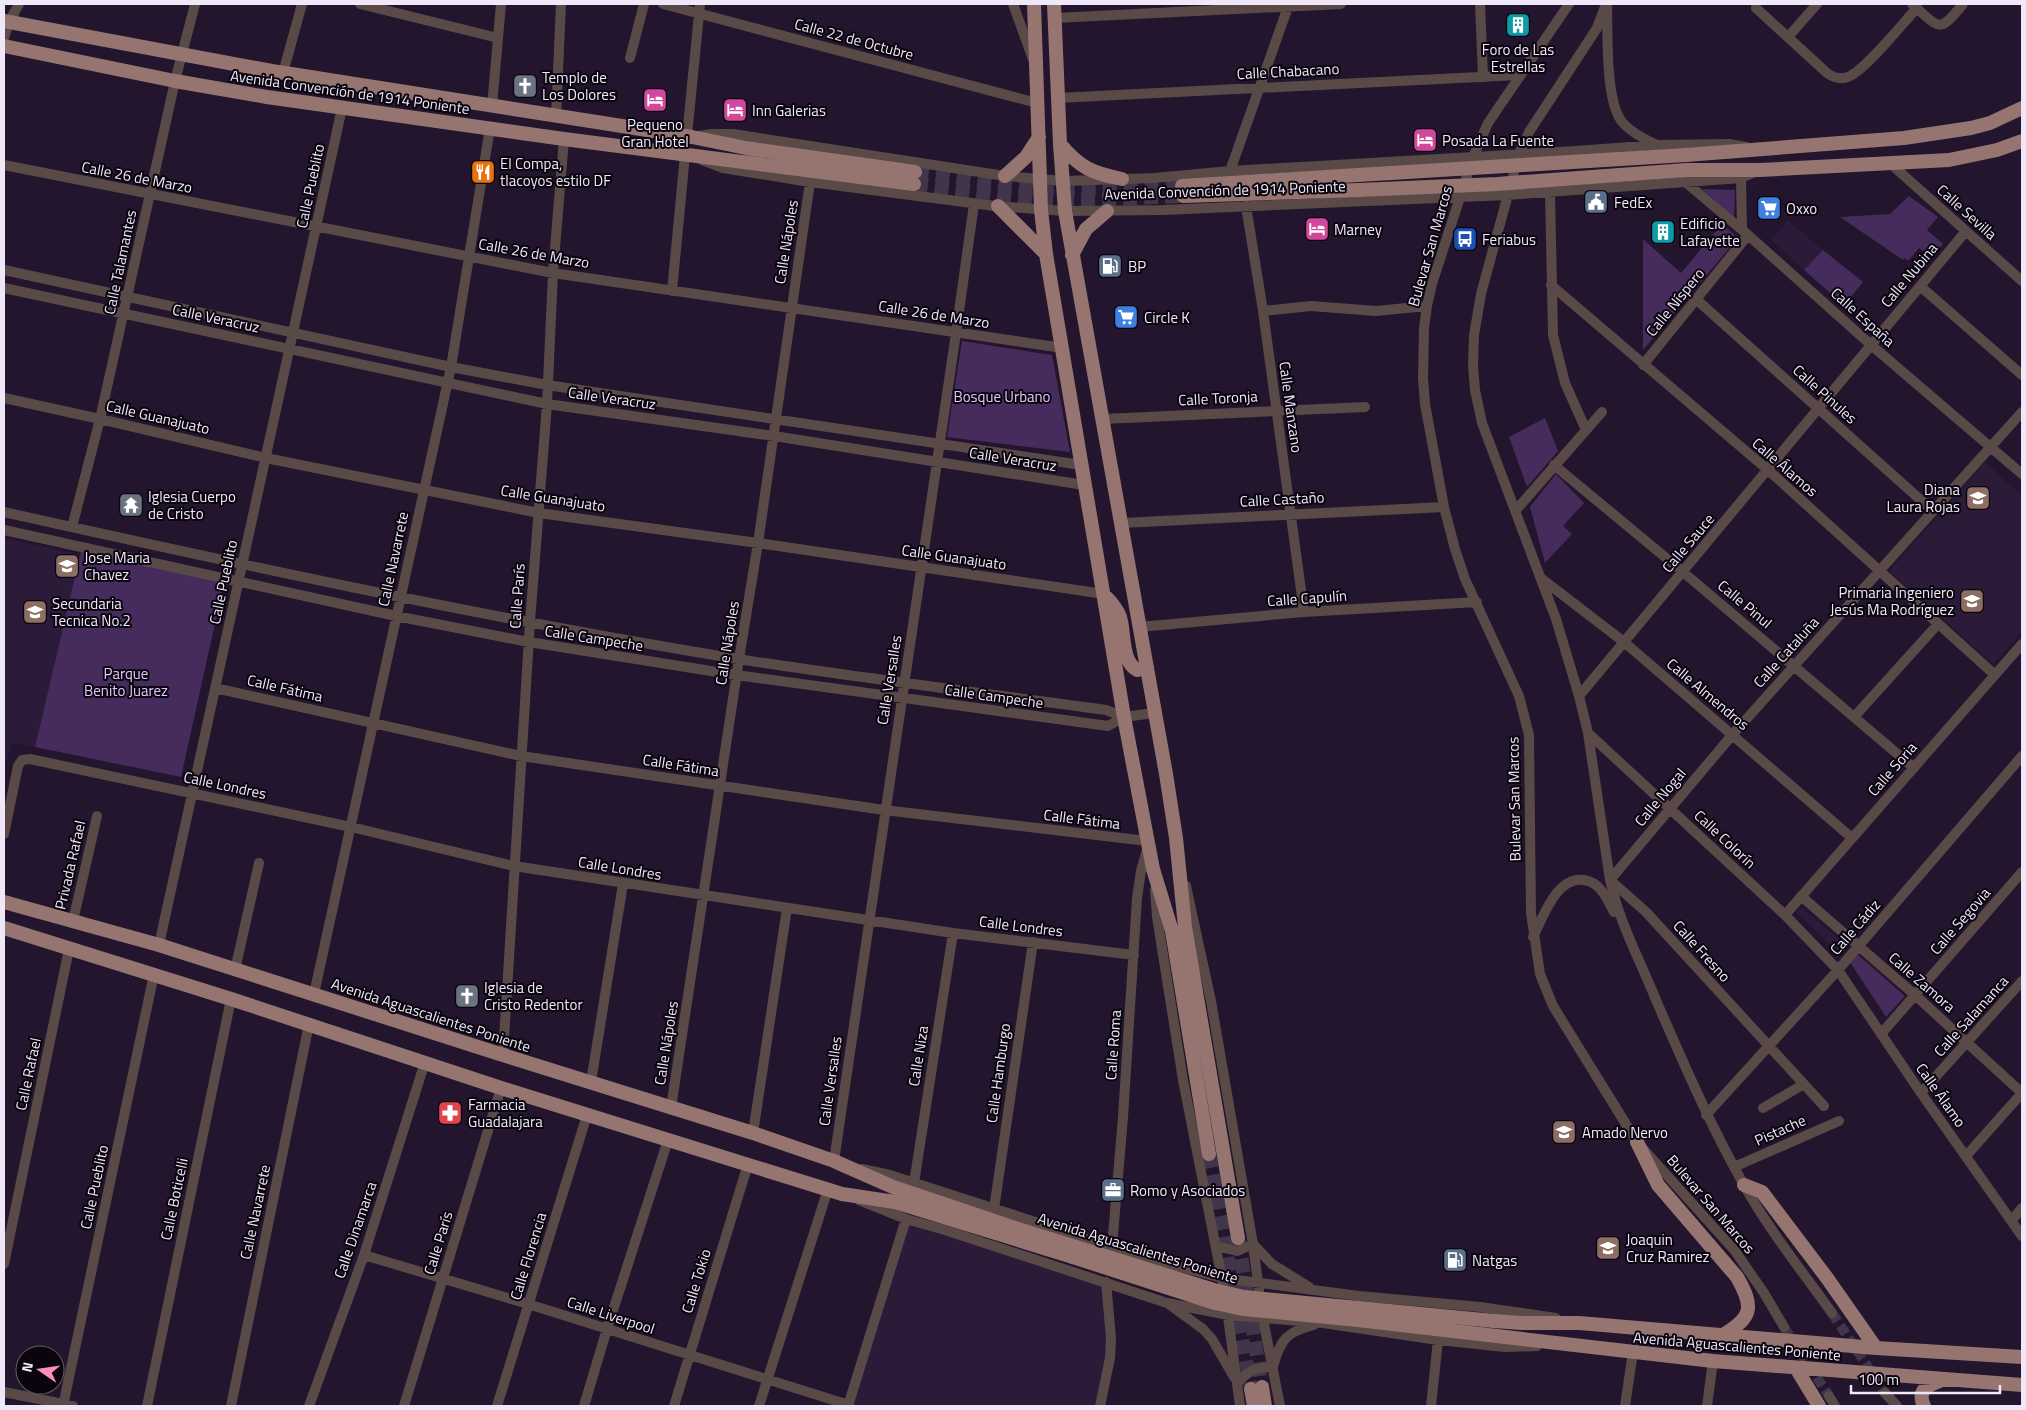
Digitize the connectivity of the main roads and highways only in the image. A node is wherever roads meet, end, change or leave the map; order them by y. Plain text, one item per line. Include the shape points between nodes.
1 (1034, 4) edge
2 (1054, 11) edge
3 (6, 21) edge
4 (4, 46) edge
5 (2022, 108) edge
6 (1039, 137) junction
7 (2022, 141) edge
8 (1060, 144) junction
9 (1005, 176) road end
10 (1122, 179) road end
11 (1359, 182) junction
12 (1182, 191) tunnel mouth
13 (998, 206) road end
14 (1107, 211) road end
15 (1046, 254) junction
16 (1072, 255) junction
17 (1104, 594) junction
18 (1147, 667) junction
19 (4, 902) edge
20 (4, 928) edge
21 (1637, 1142) road end
22 (1209, 1154) tunnel mouth
23 (1744, 1185) road end
24 (1238, 1238) tunnel mouth
25 (1723, 1335) junction
26 (1876, 1348) junction
27 (2022, 1357) edge
28 (1796, 1368) junction
29 (1942, 1380) junction
30 (2022, 1386) edge
31 (1254, 1406) edge
32 (1265, 1406) edge
33 (1819, 1406) edge
34 (1924, 1406) edge

1 - 6 main road
2 - 8 main road
3 - 4 main road, Avenida Convención de 1914 Poniente via 283,73 690,137 914,178 690,155 342,108 175,81
5 - 11 main road, Avenida Convención de 1914 Poniente, bridge via 1990,123 1904,138
6 - 9 main road via 1026,157
6 - 15 main road
7 - 11 main road, Avenida Convención de 1914 Poniente, bridge via 1949,160 1892,165 1497,184
8 - 10 main road via 1090,171
8 - 16 main road
11 - 12 main road, Avenida Convención de 1914 Poniente
13 - 15 main road
14 - 16 main road via 1086,229
15 - 17 main road
16 - 18 main road
17 - 18 main road via 1118,614 1128,662 1137,670
17 - 22 main road via 1153,869 1172,931
18 - 24 main road via 1176,838 1185,927
19 - 25 main road, Avenida Aguascalientes Poniente, bridge via 159,946 753,1133 834,1161 893,1187 1214,1290 1244,1297 1494,1321 1579,1323
20 - 28 main road, Avenida Aguascalientes Poniente, bridge via 842,1194 895,1202 1224,1305
21 - 25 main road via 1658,1185 1736,1277 1747,1295 1749,1304 1744,1320
23 - 26 main road via 1762,1192
25 - 26 main road, Avenida Aguascalientes Poniente
26 - 27 main road, Avenida Aguascalientes Poniente
28 - 29 main road, Avenida Aguascalientes Poniente
28 - 33 main road
29 - 30 main road, Avenida Aguascalientes Poniente
29 - 34 main road via 1926,1386 1921,1400
31 - 32 main road via 1256,1388

